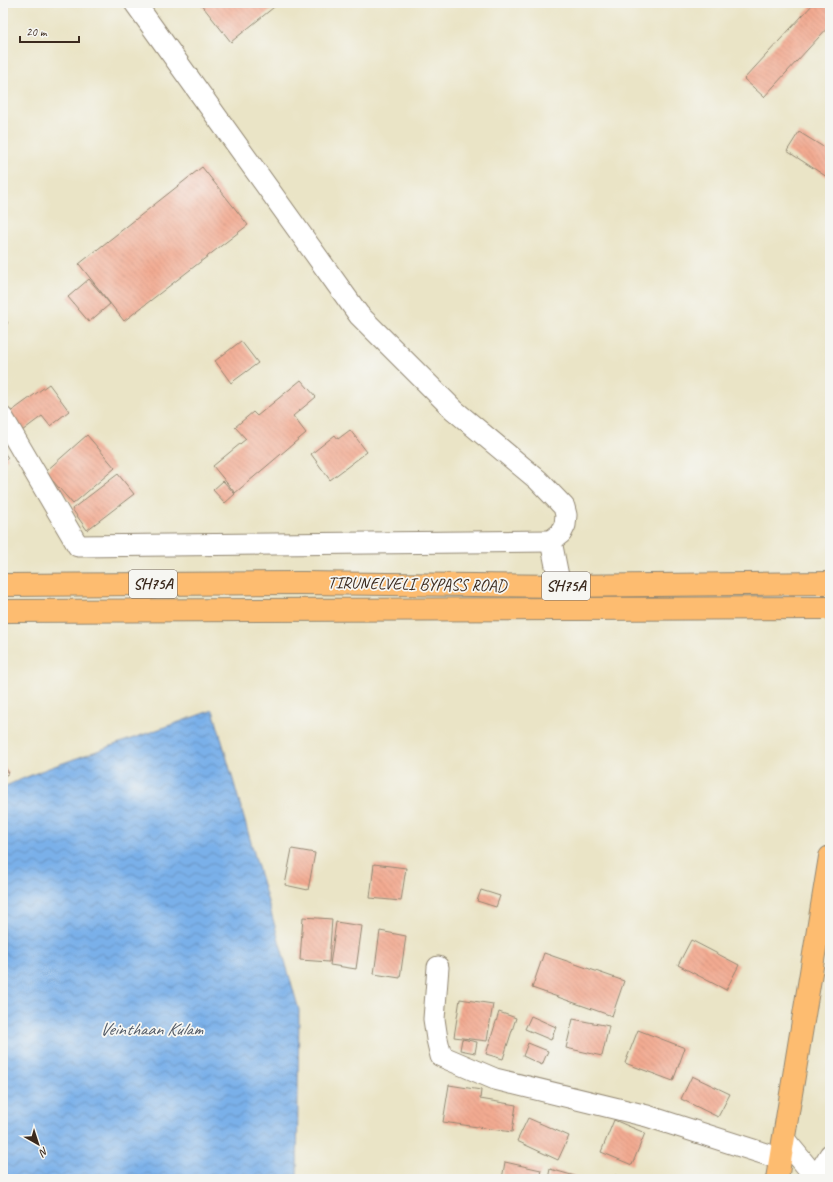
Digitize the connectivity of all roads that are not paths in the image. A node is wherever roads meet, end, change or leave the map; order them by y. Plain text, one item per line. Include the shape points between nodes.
1 (135, 3) edge
2 (3, 418) edge
3 (551, 541) junction
4 (830, 583) edge
5 (3, 585) edge
6 (560, 586) junction
7 (830, 608) edge
8 (3, 610) edge
9 (830, 857) edge
10 (438, 967) dead end
11 (830, 1155) edge
12 (781, 1159) edge
13 (817, 1179) edge

1 - 3 street via 359,315 454,410 538,480 564,507 565,525 561,533
2 - 3 street via 78,546
3 - 6 street
4 - 6 main road, TIRUNELVELI BYPASS ROAD / SH75A
5 - 6 main road, TIRUNELVELI BYPASS ROAD / SH75A via 303,583
7 - 8 main road, SH75A
9 - 12 main road
10 - 12 street via 434,1019 441,1056 495,1078 647,1116
11 - 13 street
12 - 13 street

